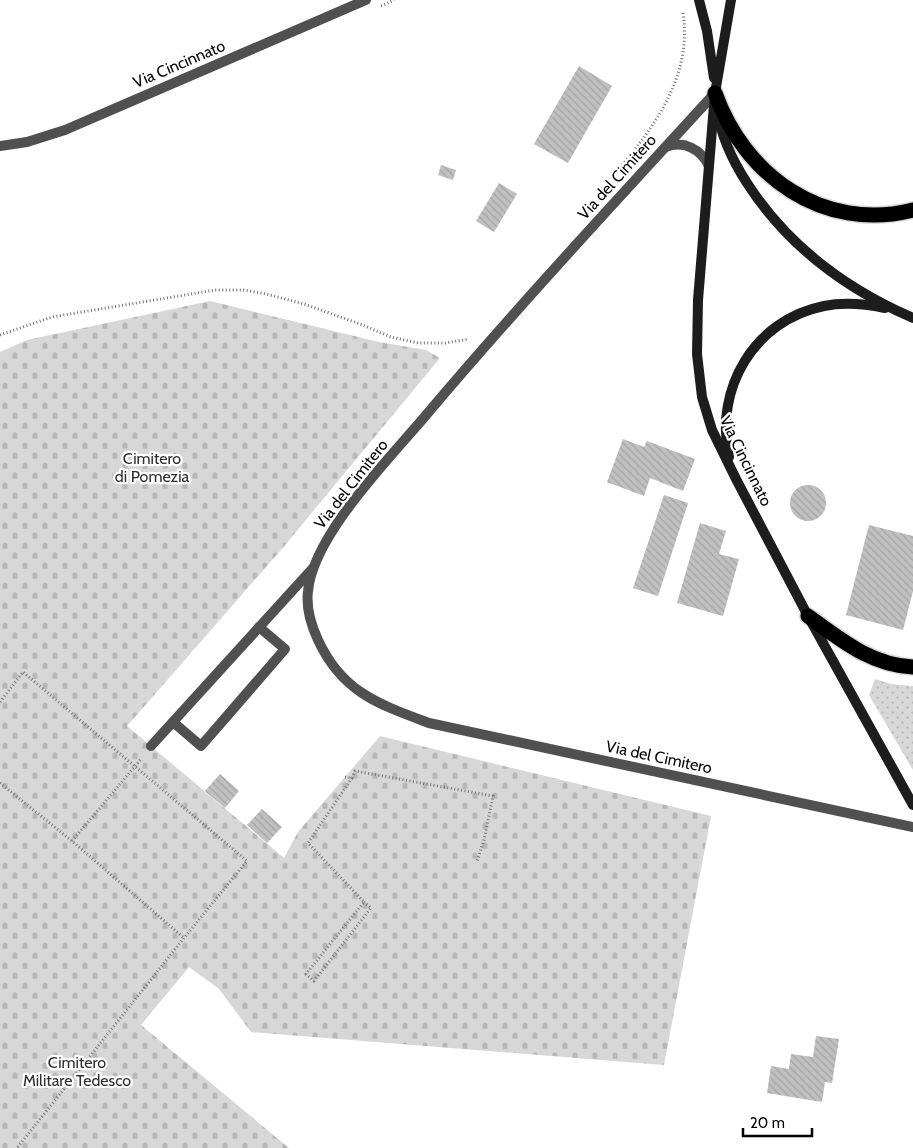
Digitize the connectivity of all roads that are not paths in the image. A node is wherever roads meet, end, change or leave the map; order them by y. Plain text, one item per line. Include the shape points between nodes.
1 (366, 0) edge
2 (700, 0) edge
3 (731, 0) edge
4 (714, 92) junction
5 (0, 146) edge
6 (665, 147) junction
7 (708, 166) junction
8 (913, 210) edge
9 (894, 310) junction
10 (913, 318) edge
11 (736, 479) junction
12 (313, 568) junction
13 (808, 616) junction
14 (259, 627) junction
15 (913, 667) edge
16 (173, 722) junction
17 (152, 746) road end
18 (913, 805) edge
19 (913, 827) edge

1 - 5 street, Via Cincinnato via 65,130 28,142
2 - 4 street, Via Cincinnato
3 - 4 street, Via Cincinnato
4 - 6 street, Via del Cimitero
4 - 7 street, Via Cincinnato
4 - 8 highway via 726,121 744,147 772,178 791,192 812,203 850,212 891,214
4 - 9 street via 730,154 771,216 828,270
6 - 7 street via 674,144 689,146
6 - 12 street, Via del Cimitero via 496,332 371,480 345,514
7 - 11 street, Via Cincinnato via 698,300 697,365 704,407
9 - 10 street
9 - 11 street via 856,304 826,306 790,318 759,342 737,375 727,404 725,434
11 - 13 street, Via Cincinnato
12 - 14 street
12 - 19 street, Via del Cimitero via 308,591 309,610 315,633 329,661 337,673 356,689 397,711 429,723
13 - 15 highway via 868,656
13 - 18 street, Via Cincinnato
14 - 16 street
14 - 16 street via 285,650 201,746
16 - 17 street

